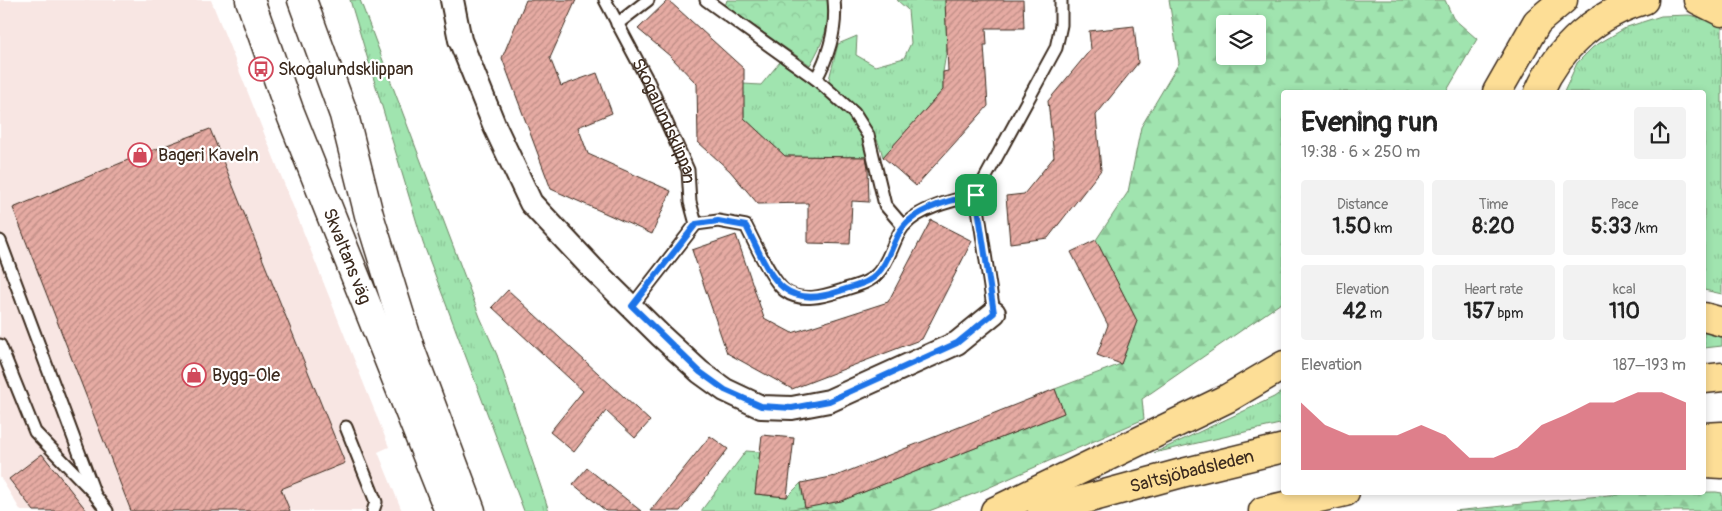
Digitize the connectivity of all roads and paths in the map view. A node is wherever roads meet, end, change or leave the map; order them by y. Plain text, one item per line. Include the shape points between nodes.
1 (250, 0) edge
2 (302, 0) edge
3 (452, 0) edge
4 (605, 0) edge
5 (648, 0) edge
6 (834, 0) edge
7 (1060, 0) edge
8 (1563, 0) edge
9 (1644, 0) edge
10 (1698, 0) edge
11 (1708, 0) edge
12 (711, 1) edge
13 (1722, 2) edge
14 (1722, 12) edge
15 (616, 24) junction
16 (816, 79) junction
17 (1498, 90) edge
18 (1540, 90) edge
19 (976, 195) junction
20 (696, 224) junction
21 (903, 226) junction
22 (0, 240) edge
23 (632, 306) junction
24 (994, 313) joint
25 (1706, 318) edge
26 (1722, 322) edge
27 (0, 345) edge
28 (1281, 367) edge
29 (346, 427) dead end
30 (1722, 436) edge
31 (1706, 437) edge
32 (1281, 449) edge
33 (1706, 463) edge
34 (1722, 464) edge
35 (95, 495) junction
36 (1332, 495) edge
37 (106, 511) edge
38 (372, 511) edge
39 (449, 511) edge
40 (471, 511) edge
41 (995, 511) edge
42 (1042, 511) edge
43 (1263, 511) edge

1 - 39 main road, Skvaltans väg via 289,110
2 - 40 main road, Skvaltans väg via 344,115 369,215 412,351
3 - 23 street via 460,40 495,127 531,203
4 - 15 lane, Skogalundsklippan
5 - 15 lane
6 - 16 lane via 834,32 825,63
7 - 19 lane via 1061,25 1056,48
8 - 17 highway via 1537,22
9 - 18 highway via 1598,20 1570,43 1548,72
10 - 14 highway
11 - 13 highway
12 - 16 lane
15 - 20 lane, Skogalundsklippan via 648,81 688,170 690,202
16 - 21 lane via 854,114 868,135 885,205
19 - 21 lane via 930,208
19 - 24 lane
20 - 21 lane via 718,221 746,226 785,291 812,298 872,280 880,272
20 - 23 lane
22 - 35 lane
23 - 24 street via 700,372 725,390 761,406 792,408 829,401 957,343
25 - 26 highway
27 - 35 lane via 35,432
28 - 41 highway via 1228,398
29 - 38 lane via 376,502
30 - 31 highway
32 - 42 highway, Saltsjöbadsleden
33 - 34 highway
35 - 37 lane
36 - 43 highway

